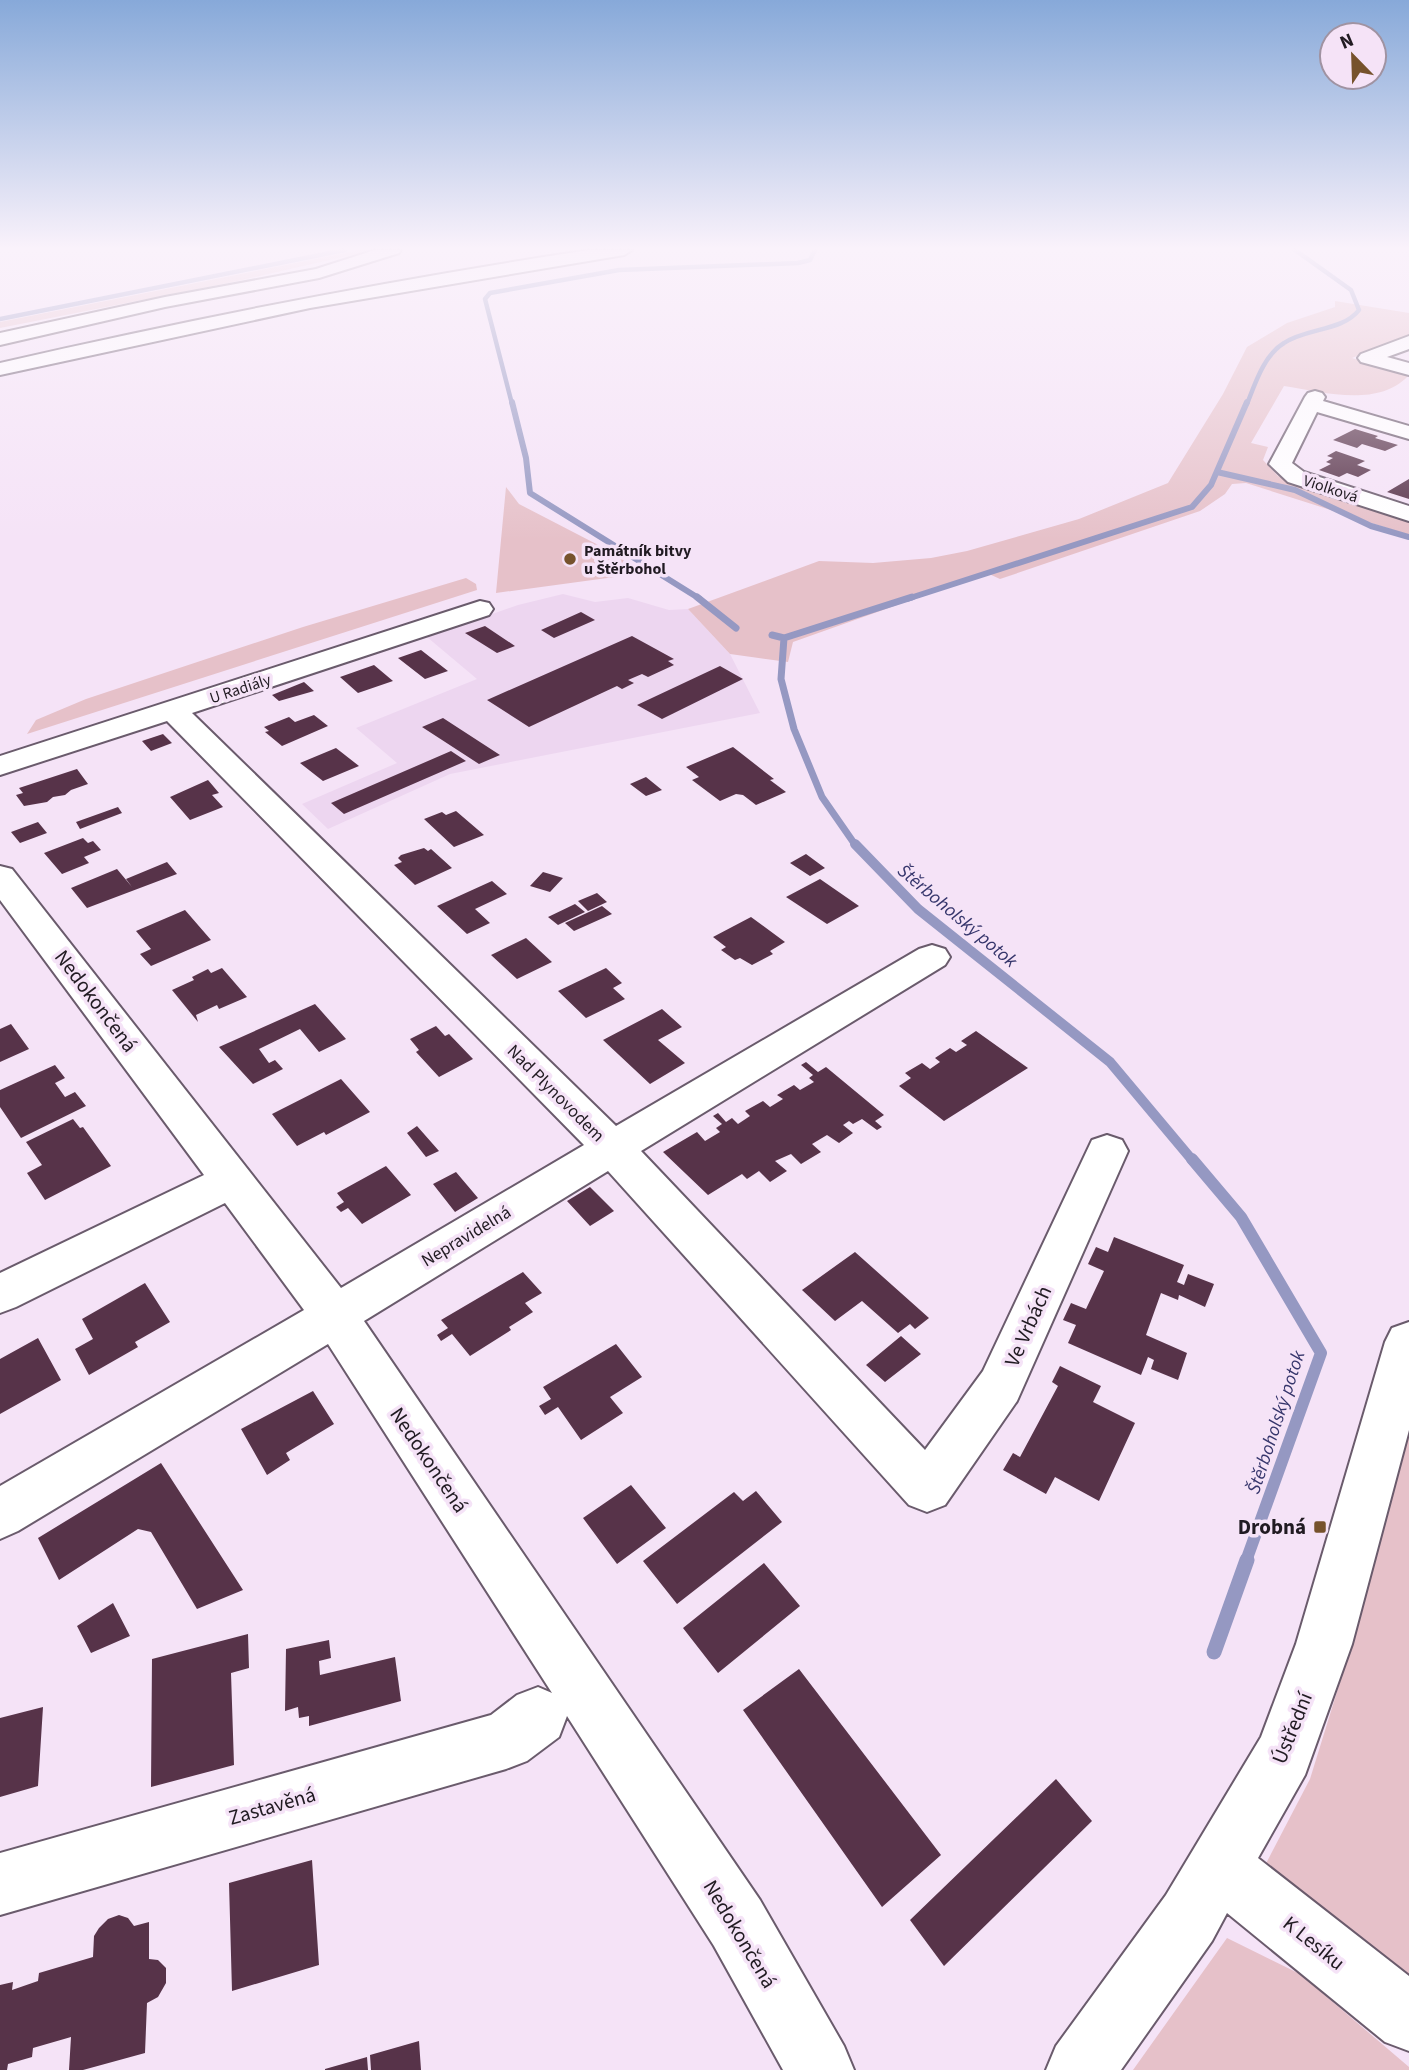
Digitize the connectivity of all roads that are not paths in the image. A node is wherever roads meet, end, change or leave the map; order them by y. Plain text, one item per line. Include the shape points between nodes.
1 (59, 347) edge
2 (104, 347) edge
3 (1397, 347) edge
4 (0, 359) edge
5 (0, 369) edge
6 (1409, 369) edge
7 (1409, 433) edge
8 (1409, 514) edge
9 (480, 610) dead end
10 (172, 710) junction
11 (0, 765) edge
12 (0, 876) edge
13 (932, 957) dead end
14 (613, 1149) junction
15 (1107, 1151) dead end
16 (233, 1180) junction
17 (0, 1294) edge
18 (335, 1316) junction
19 (1409, 1342) edge
20 (927, 1488) joint
21 (0, 1514) edge
22 (538, 1716) dead end
23 (1220, 1867) junction
24 (0, 1884) edge
25 (1409, 2018) edge
26 (820, 2070) edge
27 (1080, 2070) edge

1 - 4 main road
2 - 5 main road
3 - 6 main road via 1368,358
7 - 8 main road, Violková via 1314,401 1280,464 1296,477
9 - 10 main road, U Radiály
10 - 11 main road, U Radiály
10 - 14 main road, Nad Plynovodem
12 - 16 main road, Nedokončená
13 - 14 main road, Nepravidelná
14 - 18 main road, Nepravidelná
14 - 20 main road, Nad Plynovodem
15 - 20 main road, Ve Vrbách via 1000,1386
16 - 17 main road
16 - 18 main road, Nedokončená
18 - 21 main road, Nepravidelná
18 - 26 main road, Nedokončená via 737,1923
19 - 23 main road, Ústřední via 1320,1656 1284,1754
22 - 24 main road, Zastavěná via 506,1740
23 - 25 main road, K Lesíku
23 - 27 main road, Ústřední

